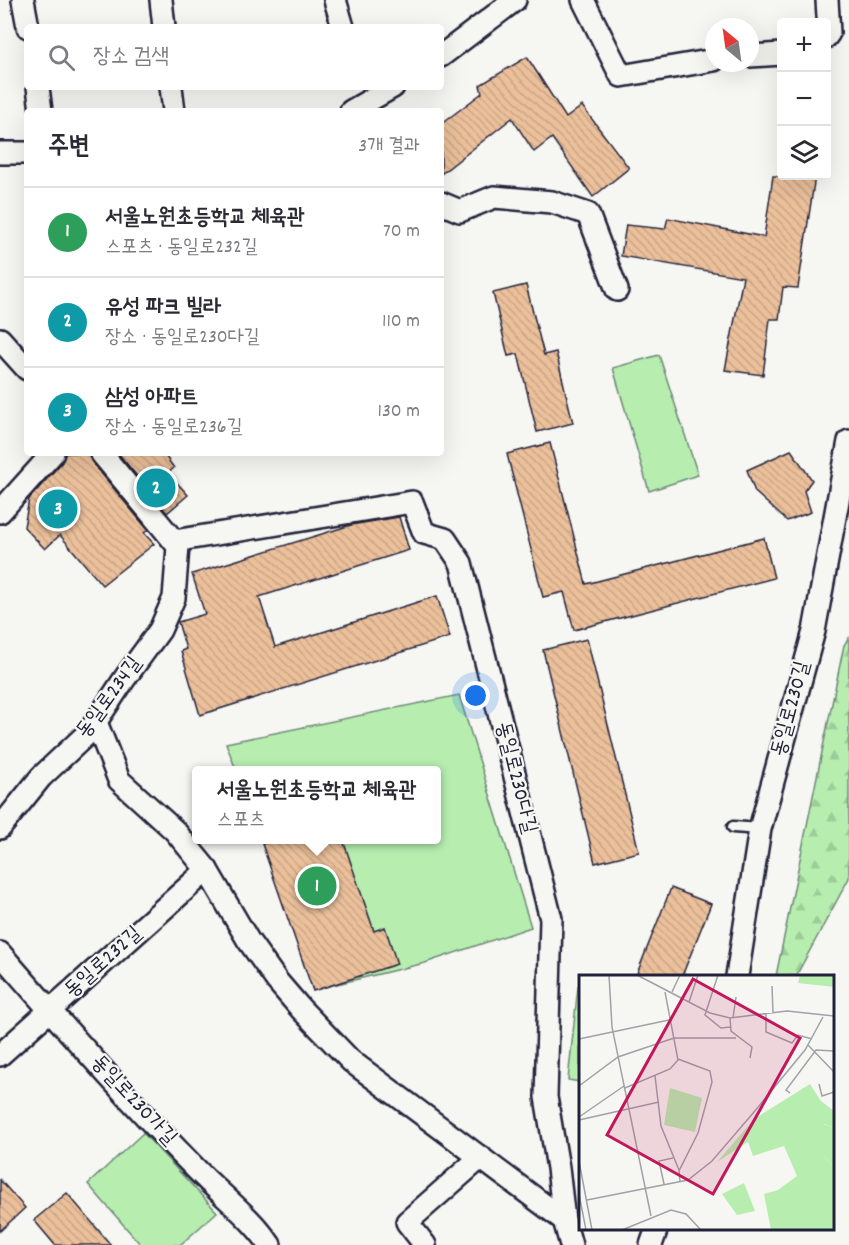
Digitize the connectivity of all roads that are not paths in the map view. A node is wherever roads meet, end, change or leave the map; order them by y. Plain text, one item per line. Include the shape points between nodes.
1 (23, 0) edge
2 (161, 0) edge
3 (334, 0) edge
4 (515, 0) edge
5 (584, 0) edge
6 (827, 0) edge
7 (828, 18) edge
8 (27, 24) edge
9 (164, 24) edge
10 (342, 24) edge
11 (444, 54) edge
12 (777, 54) edge
13 (759, 55) edge
14 (705, 62) edge
15 (38, 90) edge
16 (171, 90) edge
17 (387, 90) edge
18 (358, 104) edge
19 (41, 108) edge
20 (174, 108) edge
21 (0, 153) edge
22 (24, 153) edge
23 (447, 210) edge
24 (617, 290) dead end
25 (0, 339) edge
26 (24, 366) edge
27 (849, 441) edge
28 (50, 456) edge
29 (104, 456) edge
30 (0, 512) edge
31 (176, 543) junction
32 (96, 722) junction
33 (733, 827) dead end
34 (0, 828) edge
35 (760, 829) junction
36 (207, 870) junction
37 (0, 953) edge
38 (737, 975) edge
39 (51, 1011) junction
40 (0, 1055) edge
41 (481, 1158) junction
42 (564, 1220) junction
43 (656, 1230) edge
44 (270, 1245) edge
45 (425, 1245) edge
46 (571, 1245) edge
47 (651, 1245) edge

1 - 8 street
2 - 9 street
3 - 10 street
4 - 11 street
5 - 14 street via 621,76
6 - 7 street
12 - 13 street
15 - 19 street
16 - 20 street
17 - 18 street
21 - 22 street
23 - 24 street via 494,197 552,202 588,214
25 - 26 street
27 - 35 street, 동일로230길 via 814,631
28 - 30 street
29 - 31 street
31 - 32 street, 동일로234길 via 174,598 160,630
31 - 42 street, 동일로230다길 via 412,502 424,533 445,539 461,563 551,920 546,1096
32 - 34 street, 동일로234길 via 41,777
32 - 36 street via 119,780 175,831
33 - 35 lane
35 - 38 street, 동일로230길
36 - 39 street, 동일로232길
36 - 41 street via 248,940 301,1009 351,1061
37 - 39 street, 동일로230가길
39 - 40 street, 동일로232길
39 - 44 street, 동일로230가길 via 197,1170 259,1228
41 - 42 street
41 - 45 street via 406,1222
42 - 46 street, 동일로230다길
43 - 47 street

